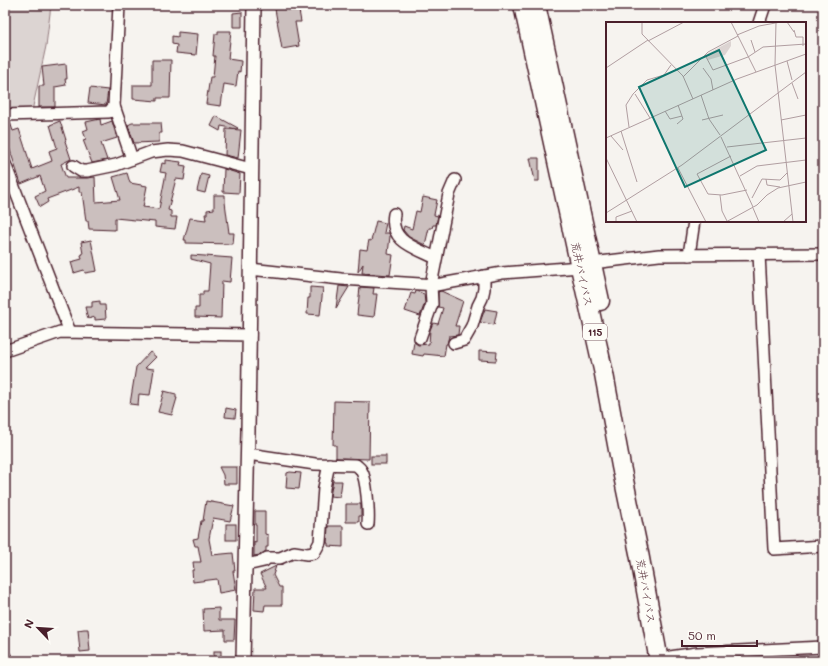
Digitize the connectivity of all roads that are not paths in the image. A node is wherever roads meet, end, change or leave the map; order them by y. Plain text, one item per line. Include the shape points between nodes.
1 (119, 5) edge
2 (254, 5) edge
3 (523, 5) edge
4 (536, 5) edge
5 (765, 5) edge
6 (759, 22) edge
7 (114, 106) junction
8 (5, 115) edge
9 (132, 159) junction
10 (5, 164) edge
11 (73, 166) dead end
12 (251, 169) junction
13 (455, 180) dead end
14 (394, 214) dead end
15 (694, 222) edge
16 (759, 254) junction
17 (823, 254) edge
18 (689, 255) junction
19 (436, 258) junction
20 (586, 265) junction
21 (250, 269) junction
22 (484, 276) junction
23 (431, 285) junction
24 (70, 332) junction
25 (250, 335) junction
26 (420, 338) dead end
27 (454, 343) dead end
28 (5, 351) edge
29 (248, 454) junction
30 (329, 464) junction
31 (368, 524) dead end
32 (823, 546) edge
33 (246, 565) junction
34 (823, 648) edge
35 (5, 657) edge
36 (667, 660) edge
37 (7, 661) edge
38 (244, 661) edge

1 - 7 street
2 - 12 street
3 - 20 highway, 荒井バイパス / 115
4 - 20 highway, 荒井バイパス / 115
5 - 6 street
7 - 8 street via 105,113
7 - 9 street
9 - 11 street via 87,171 81,171
9 - 12 street via 151,152 183,151
10 - 24 street
12 - 21 street
13 - 19 street via 449,194
14 - 19 street via 396,235 402,241
15 - 18 street
16 - 17 street
16 - 18 street
16 - 32 street via 774,549
18 - 20 street via 659,255
19 - 23 street
20 - 22 street
20 - 36 highway, 荒井バイパス / 115 via 641,500
21 - 23 street
21 - 25 street
22 - 23 street
22 - 27 street via 482,298 469,333 464,340
23 - 26 street via 432,304
24 - 25 street
24 - 28 street via 60,332
25 - 29 street
29 - 30 street
29 - 33 street
30 - 31 street via 356,465 361,470 365,482
30 - 33 street via 324,488 320,542 314,553 294,552 280,558 267,558
33 - 38 street
34 - 36 street via 697,653
35 - 37 street

